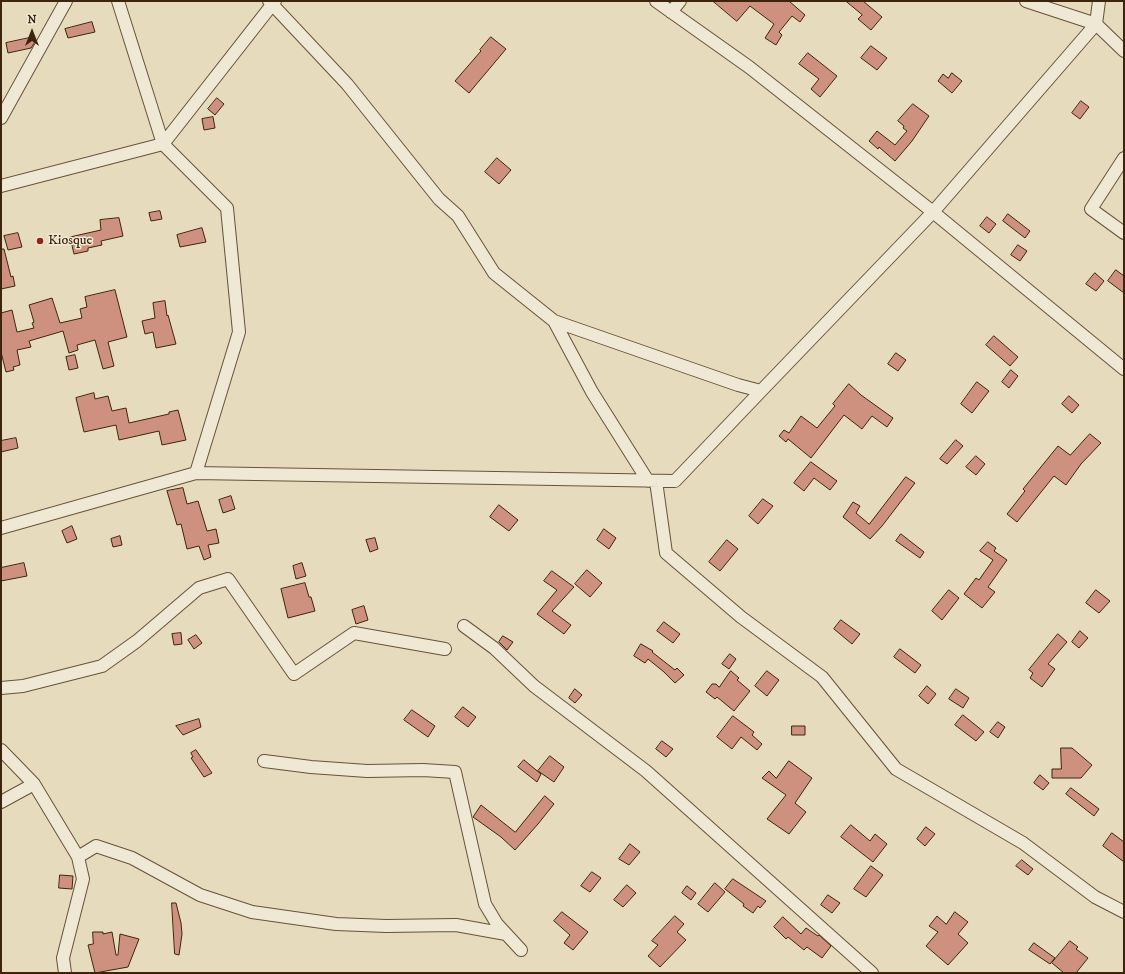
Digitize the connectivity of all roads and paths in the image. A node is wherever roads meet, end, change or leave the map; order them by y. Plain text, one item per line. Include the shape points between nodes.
1 (66, 1) edge
2 (118, 1) edge
3 (656, 1) edge
4 (680, 1) edge
5 (1026, 1) edge
6 (1099, 1) edge
7 (272, 2) edge
8 (671, 12) junction
9 (1096, 24) junction
10 (1124, 51) edge
11 (1, 118) edge
12 (163, 144) junction
13 (1124, 158) edge
14 (1, 186) edge
15 (933, 212) junction
16 (1124, 233) edge
17 (554, 321) junction
18 (1124, 370) edge
19 (760, 391) junction
20 (196, 472) junction
21 (652, 481) junction
22 (1, 528) edge
23 (464, 626) dead end
24 (445, 649) dead end
25 (1, 688) edge
26 (1, 750) edge
27 (264, 761) dead end
28 (34, 784) junction
29 (1, 802) edge
30 (78, 857) junction
31 (1124, 912) edge
32 (506, 934) junction
33 (521, 950) dead end
34 (65, 973) edge
35 (872, 973) edge

1 - 11 street
2 - 12 street
3 - 8 street
4 - 8 street
5 - 9 street
6 - 9 street
7 - 12 street
7 - 17 street via 347,84 439,199 458,216 494,273
8 - 15 street via 749,67
9 - 10 street
9 - 15 street
12 - 14 street
12 - 20 street via 228,208 239,332
13 - 16 street via 1091,209
15 - 18 street
15 - 19 street
17 - 19 street
17 - 21 street via 592,392
19 - 21 street via 675,481
20 - 21 street
20 - 22 street
21 - 31 street via 666,553 741,617 822,677 896,768 1023,843 1095,897
23 - 35 street via 494,648 534,686 646,771
24 - 25 street via 354,633 294,674 228,579 199,588 138,641 102,666 23,686
26 - 28 street
27 - 32 street via 367,771 455,772 485,904
28 - 29 street
28 - 30 street
30 - 32 street via 96,846 132,858 200,895 252,912 336,924 456,925
30 - 34 street via 83,879 63,958
32 - 33 street

